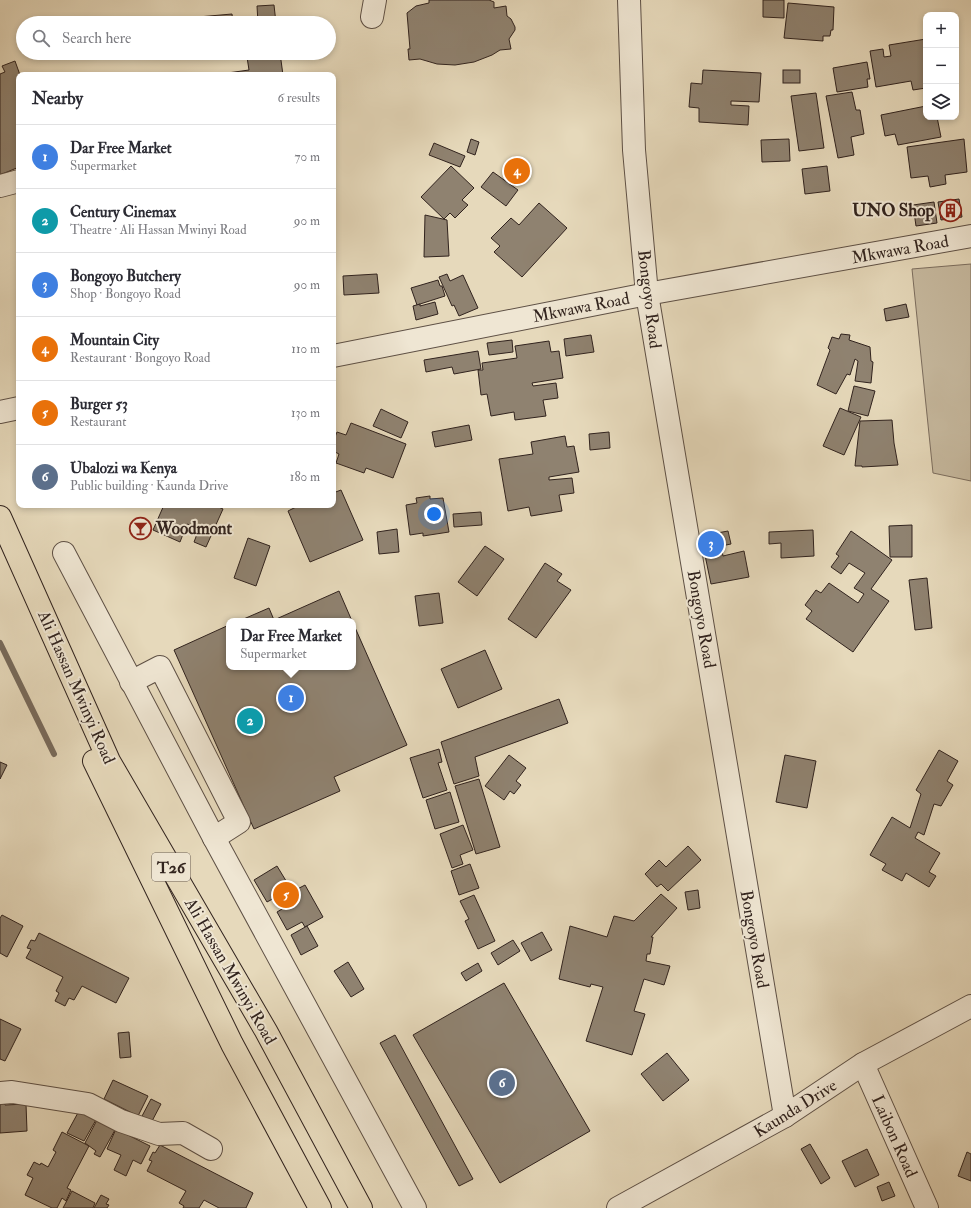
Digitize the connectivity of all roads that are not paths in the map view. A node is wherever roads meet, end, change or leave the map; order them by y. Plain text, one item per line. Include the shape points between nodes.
1 (630, 0) edge
2 (16, 182) edge
3 (0, 186) edge
4 (971, 236) edge
5 (647, 294) junction
6 (336, 355) edge
7 (16, 409) edge
8 (0, 412) edge
9 (0, 517) edge
10 (3, 544) edge
11 (64, 553) dead end
12 (131, 682) junction
13 (214, 838) junction
14 (971, 1006) edge
15 (863, 1064) junction
16 (0, 1093) edge
17 (786, 1116) junction
18 (211, 1149) dead end
19 (320, 1208) edge
20 (361, 1208) edge
21 (415, 1208) edge
22 (618, 1208) edge
23 (927, 1208) edge

1 - 5 street, Bongoyo Road via 634,150
2 - 3 street
4 - 5 street, Mkwawa Road
5 - 6 street, Mkwawa Road
5 - 17 street, Bongoyo Road
7 - 8 street
9 - 10 highway, Ali Hassan Mwinyi Road / T26
10 - 19 highway, Ali Hassan Mwinyi Road / T26 via 98,769 232,1044
10 - 20 highway, Ali Hassan Mwinyi Road / T26 via 109,761 266,1031
11 - 12 street
12 - 13 street
12 - 13 street via 160,667 239,822
13 - 21 street
14 - 15 street, Kaunda Drive
15 - 17 street, Kaunda Drive
15 - 23 street, Laibon Road
16 - 18 street via 12,1092 88,1104 121,1121 159,1134 183,1133
17 - 22 street, Kaunda Drive

